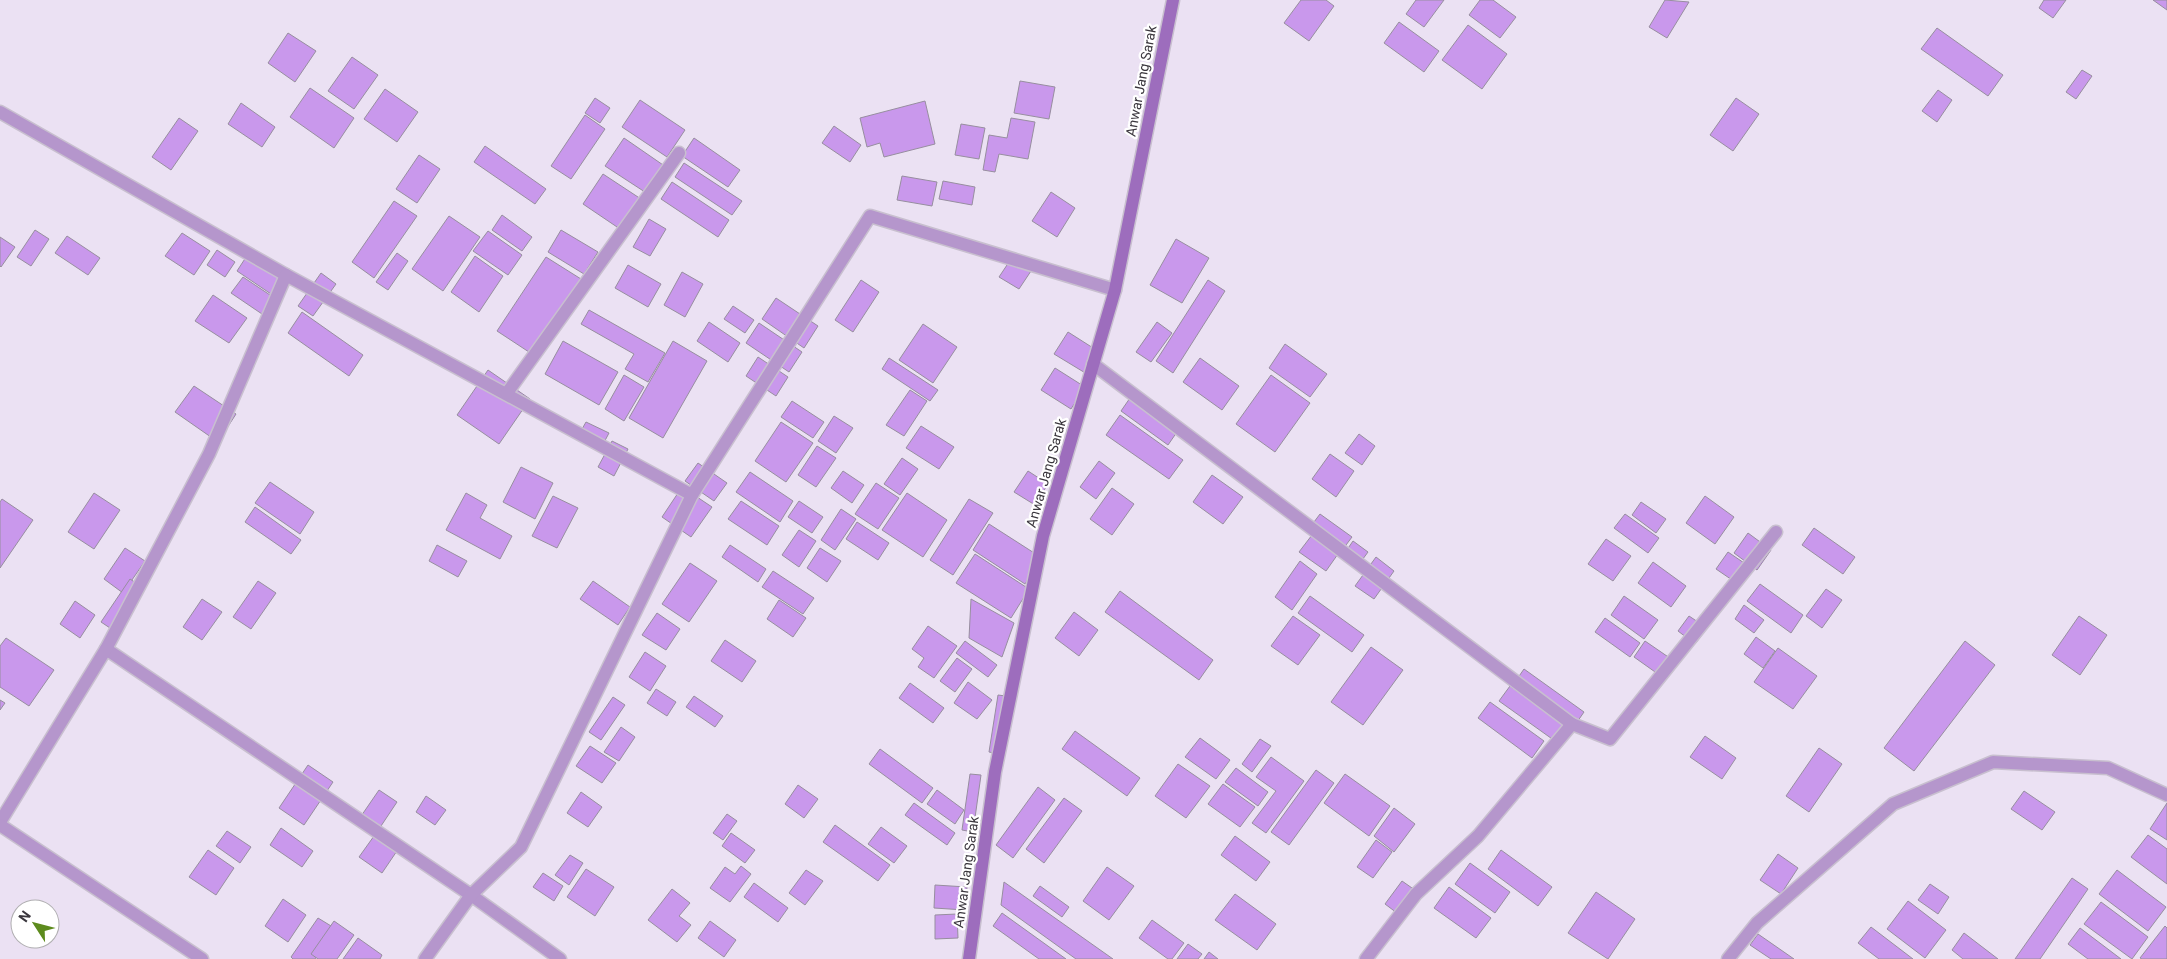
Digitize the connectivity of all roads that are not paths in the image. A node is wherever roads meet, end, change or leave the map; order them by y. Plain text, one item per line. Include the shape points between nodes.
1 (1173, 0) edge
2 (0, 112) edge
3 (679, 153) dead end
4 (286, 275) junction
5 (1115, 290) junction
6 (1093, 364) junction
7 (507, 393) junction
8 (692, 495) junction
9 (1776, 532) dead end
10 (106, 649) junction
11 (1572, 724) junction
12 (2167, 795) edge
13 (0, 823) edge
14 (471, 895) junction
15 (202, 959) edge
16 (425, 959) edge
17 (560, 959) edge
18 (969, 959) edge
19 (1366, 959) edge
20 (1728, 959) edge

1 - 5 main road, Anwar Jang Sarak
2 - 4 street
3 - 7 street
4 - 7 street
4 - 10 street via 209,454
5 - 6 main road, Anwar Jang Sarak
5 - 8 street via 870,216
6 - 11 street
6 - 18 main road, Anwar Jang Sarak via 1041,545 995,772
7 - 8 street
8 - 14 street via 521,847
9 - 11 street via 1610,739
10 - 13 street
10 - 14 street
11 - 19 street via 1478,836 1416,894
12 - 20 street via 2108,768 1993,762 1893,804 1757,923
13 - 15 street
14 - 16 street
14 - 17 street

